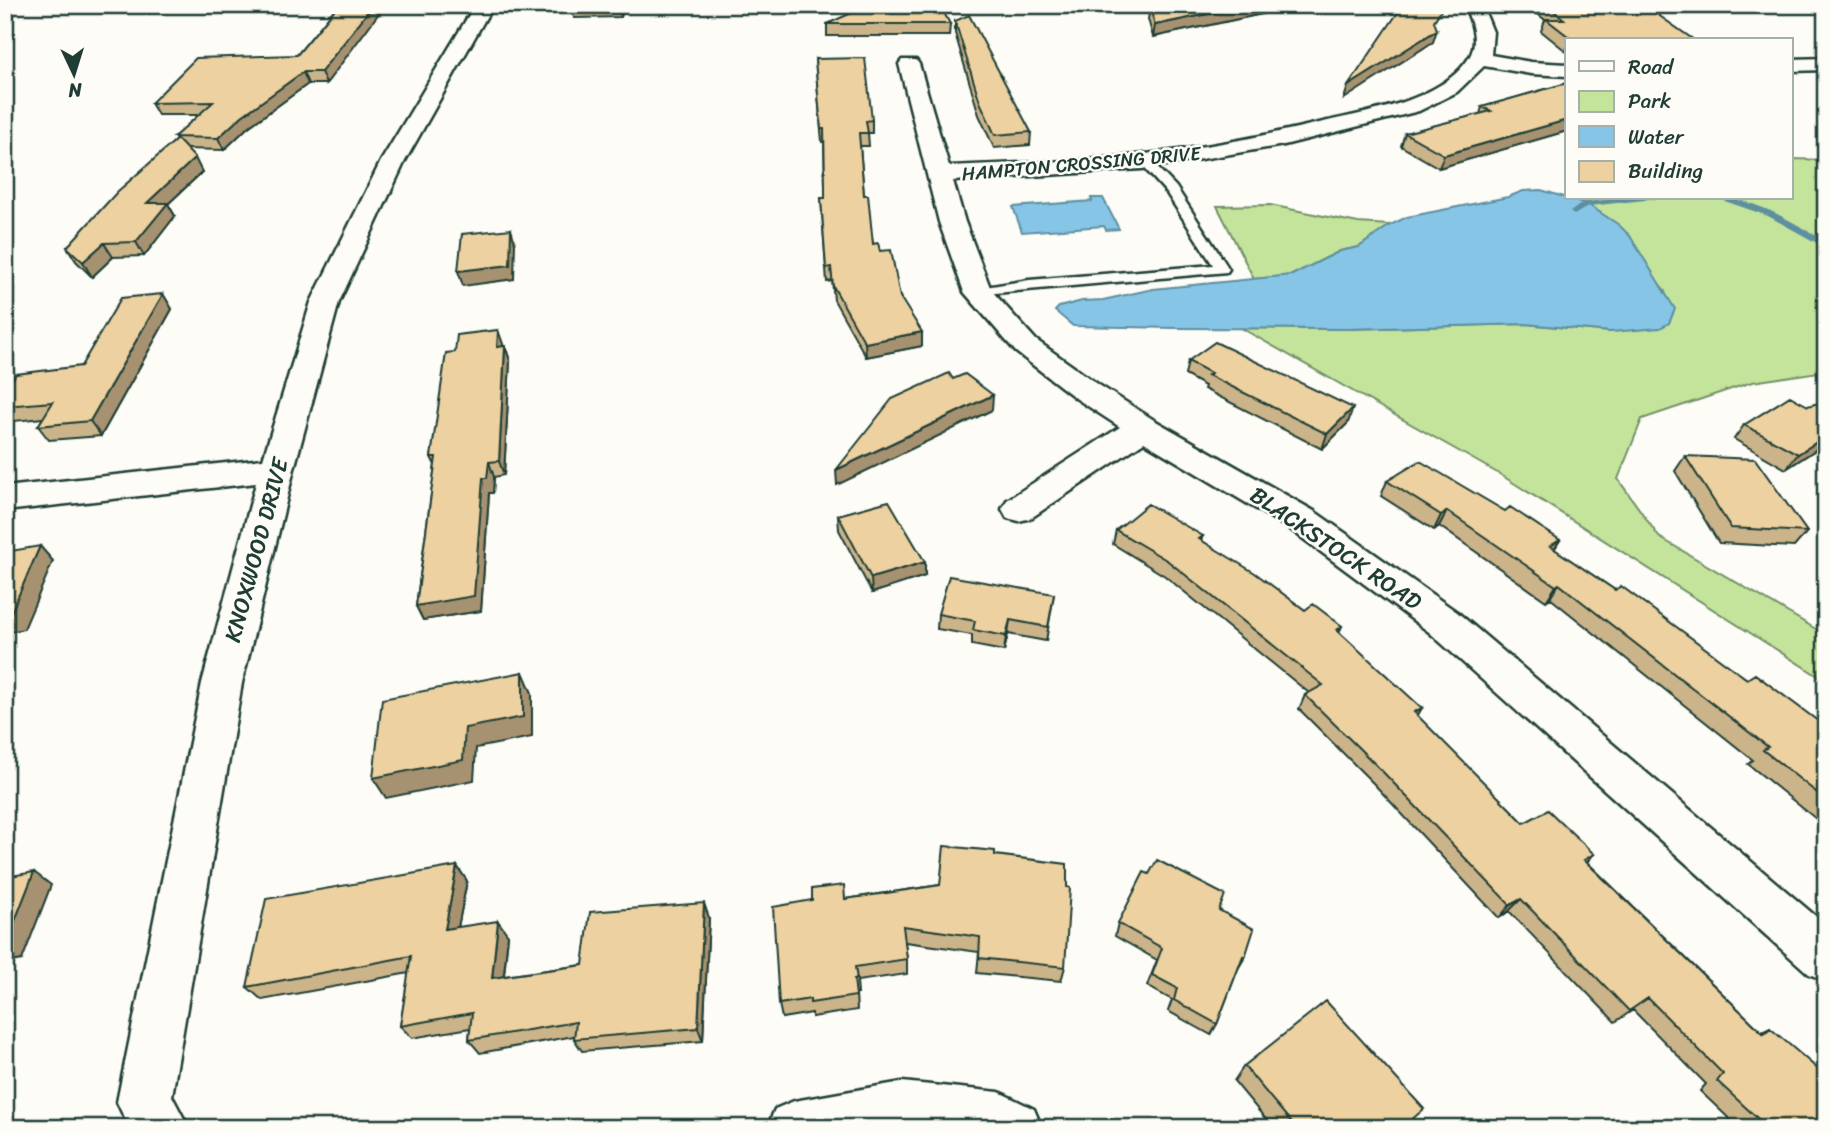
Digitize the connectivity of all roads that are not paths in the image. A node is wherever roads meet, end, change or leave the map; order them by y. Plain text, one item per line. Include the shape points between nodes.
1 (484, 5) edge
2 (1473, 5) edge
3 (1479, 59) junction
4 (909, 64) dead end
5 (1826, 64) edge
6 (1792, 65) edge
7 (1565, 70) edge
8 (1144, 162) junction
9 (940, 174) junction
10 (978, 292) junction
11 (1143, 427) junction
12 (277, 468) junction
13 (5, 499) edge
14 (1020, 509) dead end
15 (1826, 957) edge
16 (162, 1128) edge
17 (794, 1128) edge
18 (1015, 1128) edge

1 - 12 street, KNOXWOOD DRIVE via 393,161 325,302
2 - 3 street via 1482,22
3 - 7 street
3 - 8 street, HAMPTON CROSSING DRIVE via 1444,91 1402,108 1304,134
4 - 9 street, BLACKSTOCK ROAD
5 - 6 street
8 - 9 street, HAMPTON CROSSING DRIVE
8 - 10 lane via 1171,190 1222,269
9 - 10 street, BLACKSTOCK ROAD
10 - 11 street, BLACKSTOCK ROAD via 1026,346
11 - 14 street
11 - 15 street, BLACKSTOCK ROAD via 1302,520 1443,622
12 - 13 street
12 - 16 street, KNOXWOOD DRIVE via 222,683 144,1102
17 - 18 street via 902,1109 999,1119

